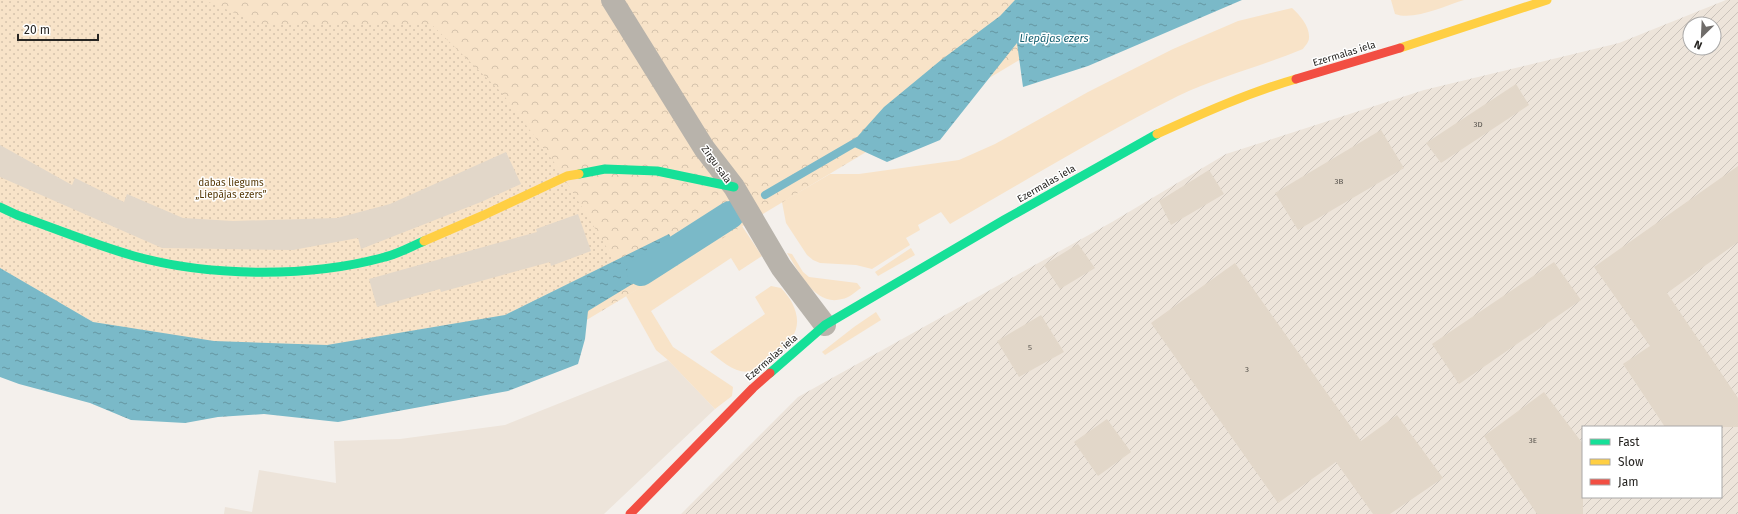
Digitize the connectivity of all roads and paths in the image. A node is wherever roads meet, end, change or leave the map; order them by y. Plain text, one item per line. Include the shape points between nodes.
1 (612, 0) edge
2 (1547, 0) edge
3 (734, 187) junction
4 (0, 207) edge
5 (825, 325) junction
6 (630, 514) edge

1 - 3 street, Zirgu sala via 704,148
2 - 5 street, Ezermalas iela via 1362,60 1269,87 1199,115 1140,143
3 - 4 street via 657,171 605,169 567,176 484,215 386,256 318,270 241,272 187,268 134,256
3 - 5 street, Zirgu sala via 781,267
5 - 6 street, Ezermalas iela via 753,388

